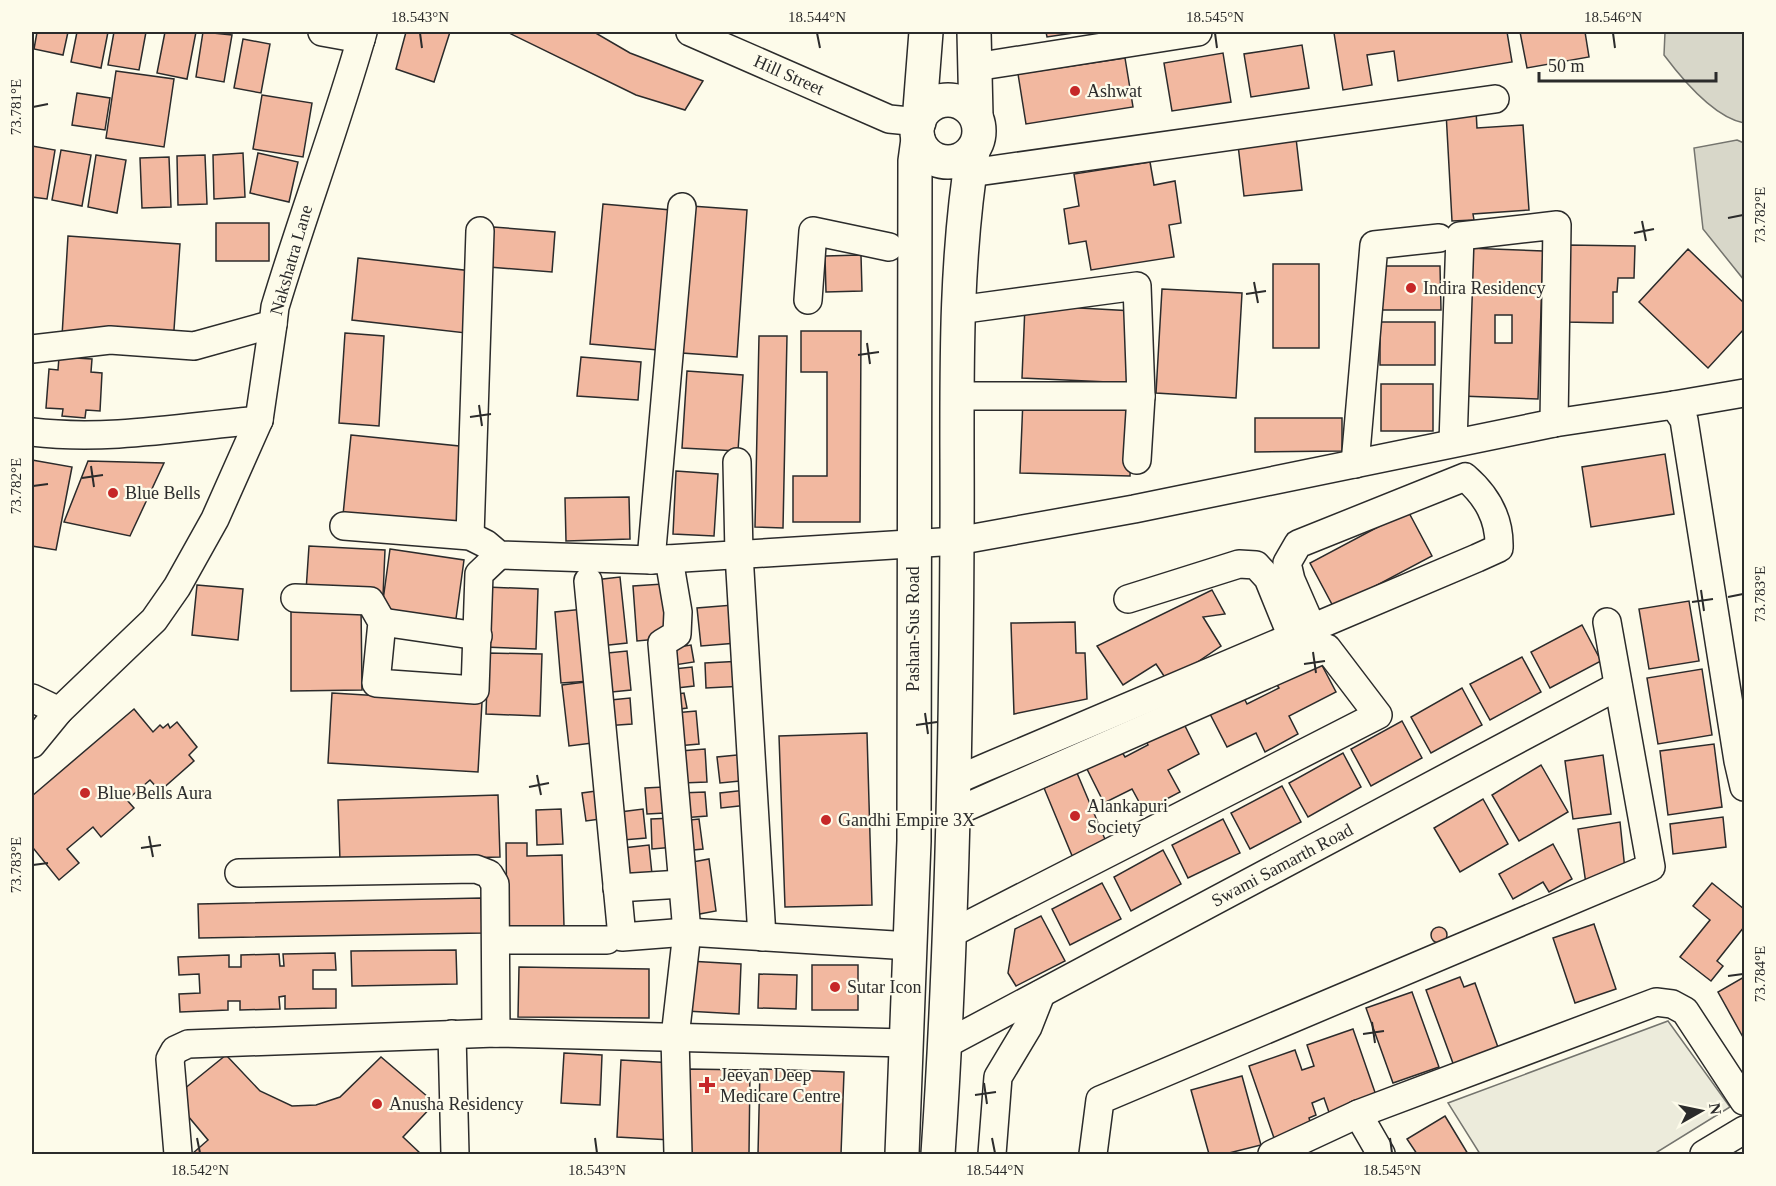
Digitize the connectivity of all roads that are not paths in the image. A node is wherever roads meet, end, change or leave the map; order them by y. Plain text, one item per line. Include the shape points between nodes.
1 (322, 32) edge
2 (690, 32) edge
3 (926, 32) edge
4 (974, 32) edge
5 (1198, 32) edge
6 (362, 35) edge
7 (975, 67) junction
8 (1495, 99) dead end
9 (976, 116) junction
10 (908, 126) junction
11 (971, 162) junction
12 (682, 207) dead end
13 (480, 231) dead end
14 (1439, 238) dead end
15 (889, 247) dead end
16 (808, 300) dead end
17 (958, 310) junction
18 (273, 324) junction
19 (32, 349) edge
20 (1744, 393) edge
21 (958, 396) junction
22 (1141, 396) junction
23 (1662, 406) junction
24 (259, 420) junction
25 (1554, 423) junction
26 (32, 432) edge
27 (1453, 443) junction
28 (1137, 460) dead end
29 (737, 462) dead end
30 (1354, 464) junction
31 (344, 526) dead end
32 (470, 536) junction
33 (957, 541) junction
34 (912, 544) junction
35 (739, 554) junction
36 (499, 555) junction
37 (660, 559) junction
38 (588, 581) dead end
39 (295, 598) dead end
40 (1128, 599) dead end
41 (382, 622) junction
42 (1607, 622) dead end
43 (1302, 632) junction
44 (478, 636) junction
45 (1618, 686) junction
46 (32, 699) edge
47 (59, 711) junction
48 (32, 744) edge
49 (1744, 787) edge
50 (952, 797) junction
51 (239, 873) dead end
52 (682, 884) junction
53 (617, 888) junction
54 (687, 932) junction
55 (950, 934) junction
56 (762, 937) junction
57 (496, 940) junction
58 (607, 940) dead end
59 (910, 946) junction
60 (1041, 993) junction
61 (496, 1033) junction
62 (452, 1034) junction
63 (675, 1037) junction
64 (907, 1043) junction
65 (946, 1044) junction
66 (1744, 1101) edge
67 (1358, 1114) junction
68 (1744, 1130) edge
69 (178, 1155) edge
70 (454, 1155) edge
71 (678, 1155) edge
72 (902, 1155) edge
73 (938, 1155) edge
74 (992, 1155) edge
75 (1093, 1155) edge
76 (1272, 1155) edge
77 (1381, 1155) edge
78 (1704, 1155) edge

1 - 6 street
2 - 10 street, Hill Street
3 - 10 main road, Pashan-Sus Road
4 - 7 main road
5 - 7 street
6 - 18 street, Nakshatra Lane via 309,195
7 - 9 main road
8 - 11 street via 1063,162
9 - 10 main road via 966,105 953,100 938,101
9 - 11 main road via 980,134
10 - 11 main road via 924,151 935,160
10 - 34 main road, Pashan-Sus Road via 915,161
11 - 17 main road
12 - 37 street
13 - 32 street
14 - 30 street via 1374,245
15 - 16 street via 813,231
17 - 21 main road
17 - 22 street via 1137,286
18 - 19 street, Nakshatra Lane via 194,346 110,340
18 - 24 street
20 - 23 street
21 - 22 street
21 - 33 main road
22 - 28 street
23 - 25 street
23 - 49 street via 1684,420
24 - 26 street via 122,434 67,436
24 - 47 street via 214,519 166,604
25 - 27 street
25 - 27 street via 1557,225 1460,237
27 - 30 street
29 - 35 street
30 - 33 street
31 - 32 street
32 - 36 street
33 - 34 street
33 - 50 main road
34 - 35 street
34 - 59 main road, Pashan-Sus Road via 914,841
35 - 37 street
35 - 56 street
36 - 37 street
36 - 44 street via 479,574
37 - 52 street via 678,612 677,634 662,644
38 - 53 street
39 - 41 street via 370,601
40 - 43 street via 1239,564 1256,565
41 - 44 street
41 - 44 street via 376,683 475,690
42 - 45 street
43 - 43 street via 1287,563 1298,544 1465,477 1479,489 1492,507 1500,536 1499,548
43 - 50 street
45 - 60 street, Swami Samarth Road
45 - 75 street via 1650,867 1100,1100
46 - 47 street
47 - 48 street
50 - 55 main road
50 - 55 street via 1327,648 1378,715
51 - 57 street via 476,869 489,874 495,884
52 - 53 street
52 - 54 street
53 - 54 street via 622,937
54 - 56 street
54 - 63 street
55 - 65 main road
56 - 59 street
57 - 58 street
57 - 61 street
59 - 64 main road, Pashan-Sus Road
60 - 65 street, Swami Samarth Road
60 - 74 street via 1029,1027 998,1077
61 - 62 street
61 - 63 street
62 - 69 street via 188,1044 175,1050 170,1059
62 - 70 street
63 - 64 street
63 - 71 street
64 - 72 main road, Pashan-Sus Road
65 - 73 main road
66 - 67 street via 1685,1011 1656,1002
67 - 76 street
67 - 77 street
68 - 78 street

